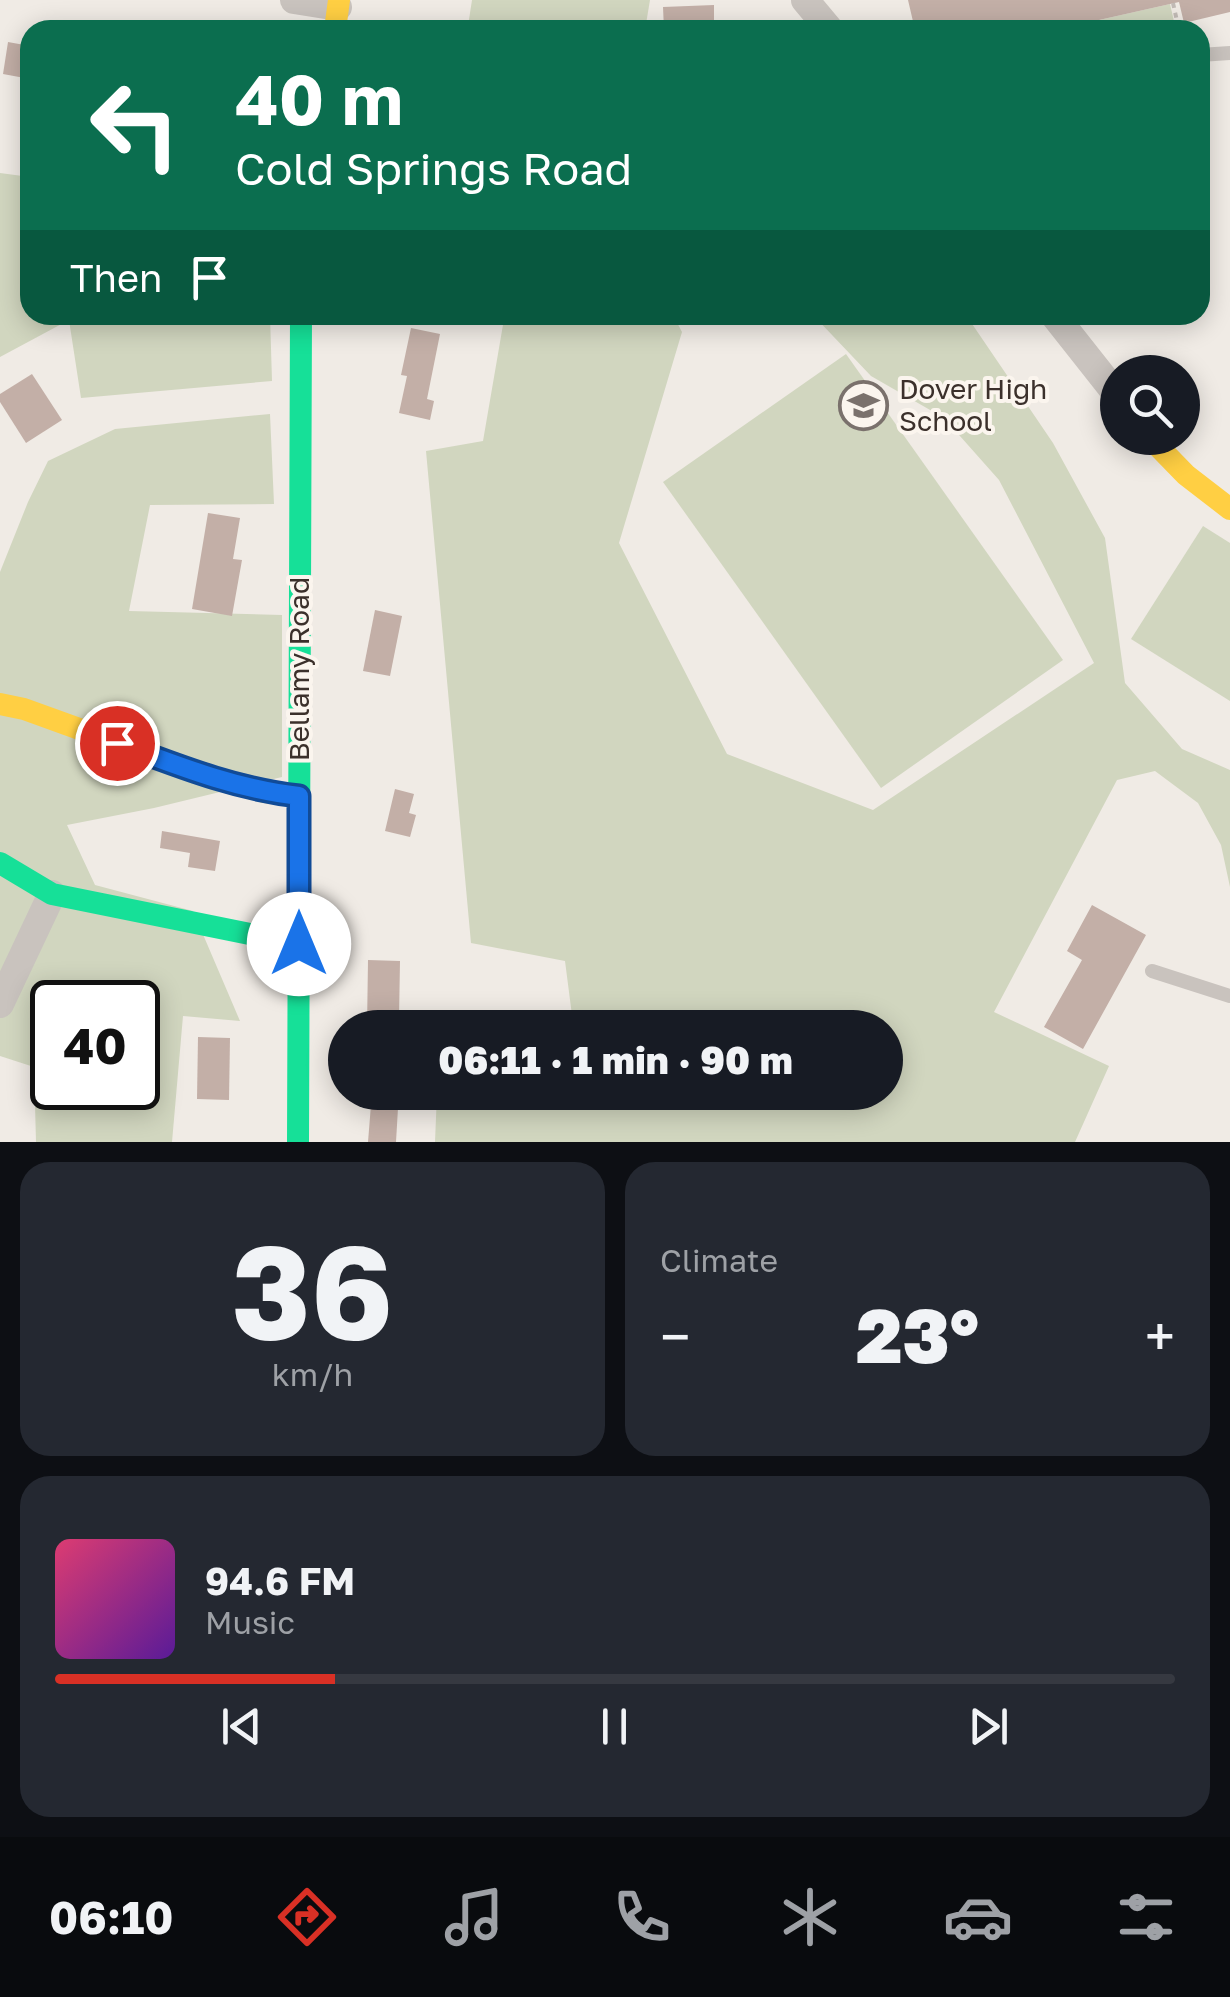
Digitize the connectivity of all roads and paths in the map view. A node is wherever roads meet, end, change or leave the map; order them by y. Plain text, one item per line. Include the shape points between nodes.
1 (294, 0) edge
2 (805, 0) edge
3 (1174, 3) dead end
4 (337, 12) edge
5 (822, 20) edge
6 (1177, 20) edge
7 (302, 325) edge
8 (1062, 325) edge
9 (1100, 373) edge
10 (1166, 455) edge
11 (1230, 509) edge
12 (0, 704) edge
13 (299, 796) junction
14 (0, 863) edge
15 (52, 894) junction
16 (299, 944) junction
17 (1152, 971) dead end
18 (1230, 996) edge
19 (0, 1004) edge
20 (298, 1142) edge

1 - 4 street
2 - 5 street
3 - 6 path
7 - 13 street, Bellamy Road
8 - 9 street
10 - 11 street
12 - 13 street via 226,782
13 - 16 street, Bellamy Road
14 - 15 street
15 - 16 street
15 - 19 street
16 - 20 street, Bellamy Road
17 - 18 lane

